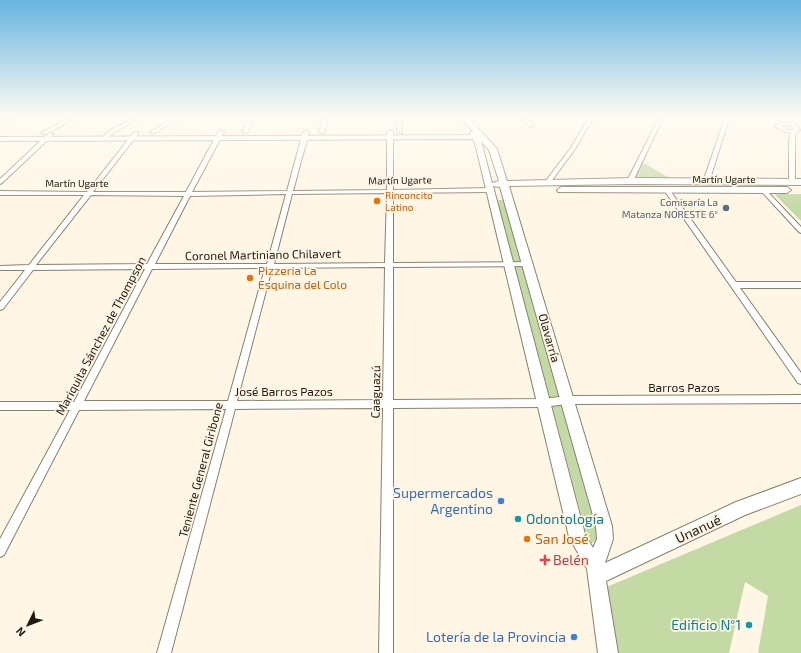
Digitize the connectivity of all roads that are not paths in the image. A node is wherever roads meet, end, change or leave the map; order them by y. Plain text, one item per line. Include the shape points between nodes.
1 (33, 148) edge
2 (124, 148) edge
3 (213, 148) edge
4 (301, 148) edge
5 (390, 148) edge
6 (480, 148) edge
7 (490, 148) edge
8 (572, 148) edge
9 (646, 148) edge
10 (717, 148) edge
11 (793, 148) edge
12 (630, 181) junction
13 (710, 181) junction
14 (0, 182) edge
15 (548, 182) junction
16 (797, 182) edge
17 (489, 187) junction
18 (504, 187) junction
19 (667, 190) junction
20 (763, 190) junction
21 (801, 190) edge
22 (390, 191) junction
23 (289, 192) junction
24 (0, 193) edge
25 (89, 194) junction
26 (189, 194) junction
27 (801, 230) edge
28 (508, 264) junction
29 (527, 264) junction
30 (270, 265) junction
31 (389, 265) junction
32 (151, 267) junction
33 (0, 268) edge
34 (31, 268) junction
35 (734, 285) junction
36 (801, 285) edge
37 (0, 307) edge
38 (801, 380) edge
39 (801, 399) edge
40 (567, 400) junction
41 (388, 403) junction
42 (543, 403) junction
43 (232, 404) junction
44 (0, 406) edge
45 (78, 406) junction
46 (801, 486) edge
47 (0, 551) edge
48 (595, 572) junction
49 (164, 653) edge
50 (386, 653) edge
51 (608, 653) edge

1 - 14 street
2 - 25 street
3 - 26 street, Mariquita Sánchez de Thompson
4 - 23 street, Teniente General Giribone
5 - 22 street, Caaguazú
6 - 17 street, Olavarría
7 - 18 street, Olavarría via 494,152
8 - 15 street
9 - 12 street
10 - 13 street via 708,176
11 - 16 street
12 - 13 street, Martín Ugarte
12 - 15 street, Martín Ugarte
13 - 16 street, Martín Ugarte
15 - 18 street, Martín Ugarte
17 - 18 street, Martín Ugarte
17 - 22 street, Martín Ugarte
17 - 28 street, Olavarría
18 - 19 street, Martín Ugarte
18 - 29 street, Olavarría
19 - 20 street, Martín Ugarte
19 - 35 street
20 - 21 street, Martín Ugarte
20 - 27 street
22 - 23 street, Martín Ugarte
22 - 31 street, Caaguazú
23 - 26 street, Martín Ugarte
23 - 30 street, Teniente General Giribone
24 - 25 street, Martín Ugarte
25 - 26 street, Martín Ugarte
25 - 34 street
26 - 32 street, Mariquita Sánchez de Thompson
28 - 29 street, Coronel Martiniano Chilavert
28 - 31 street, Coronel Martiniano Chilavert
28 - 42 street, Olavarría
29 - 40 street, Olavarría
30 - 31 street, Coronel Martiniano Chilavert
30 - 32 street, Coronel Martiniano Chilavert
30 - 43 street, Teniente General Giribone
31 - 41 street, Caaguazú
32 - 34 street, Coronel Martiniano Chilavert
32 - 45 street, Mariquita Sánchez de Thompson
33 - 34 street, Coronel Martiniano Chilavert
34 - 37 street
35 - 36 street
35 - 38 street
39 - 40 street, Barros Pazos
40 - 42 street, José Barros Pazos
40 - 48 street, Olavarría via 604,526 605,539
41 - 42 street, José Barros Pazos
41 - 43 street, José Barros Pazos
41 - 50 street, Caaguazú
42 - 48 street, Olavarría via 577,537
43 - 45 street, José Barros Pazos
43 - 49 street, Teniente General Giribone
44 - 45 street, José Barros Pazos
45 - 47 street, Mariquita Sánchez de Thompson
46 - 48 street, Unanué via 742,508
48 - 51 street, Olavarría

